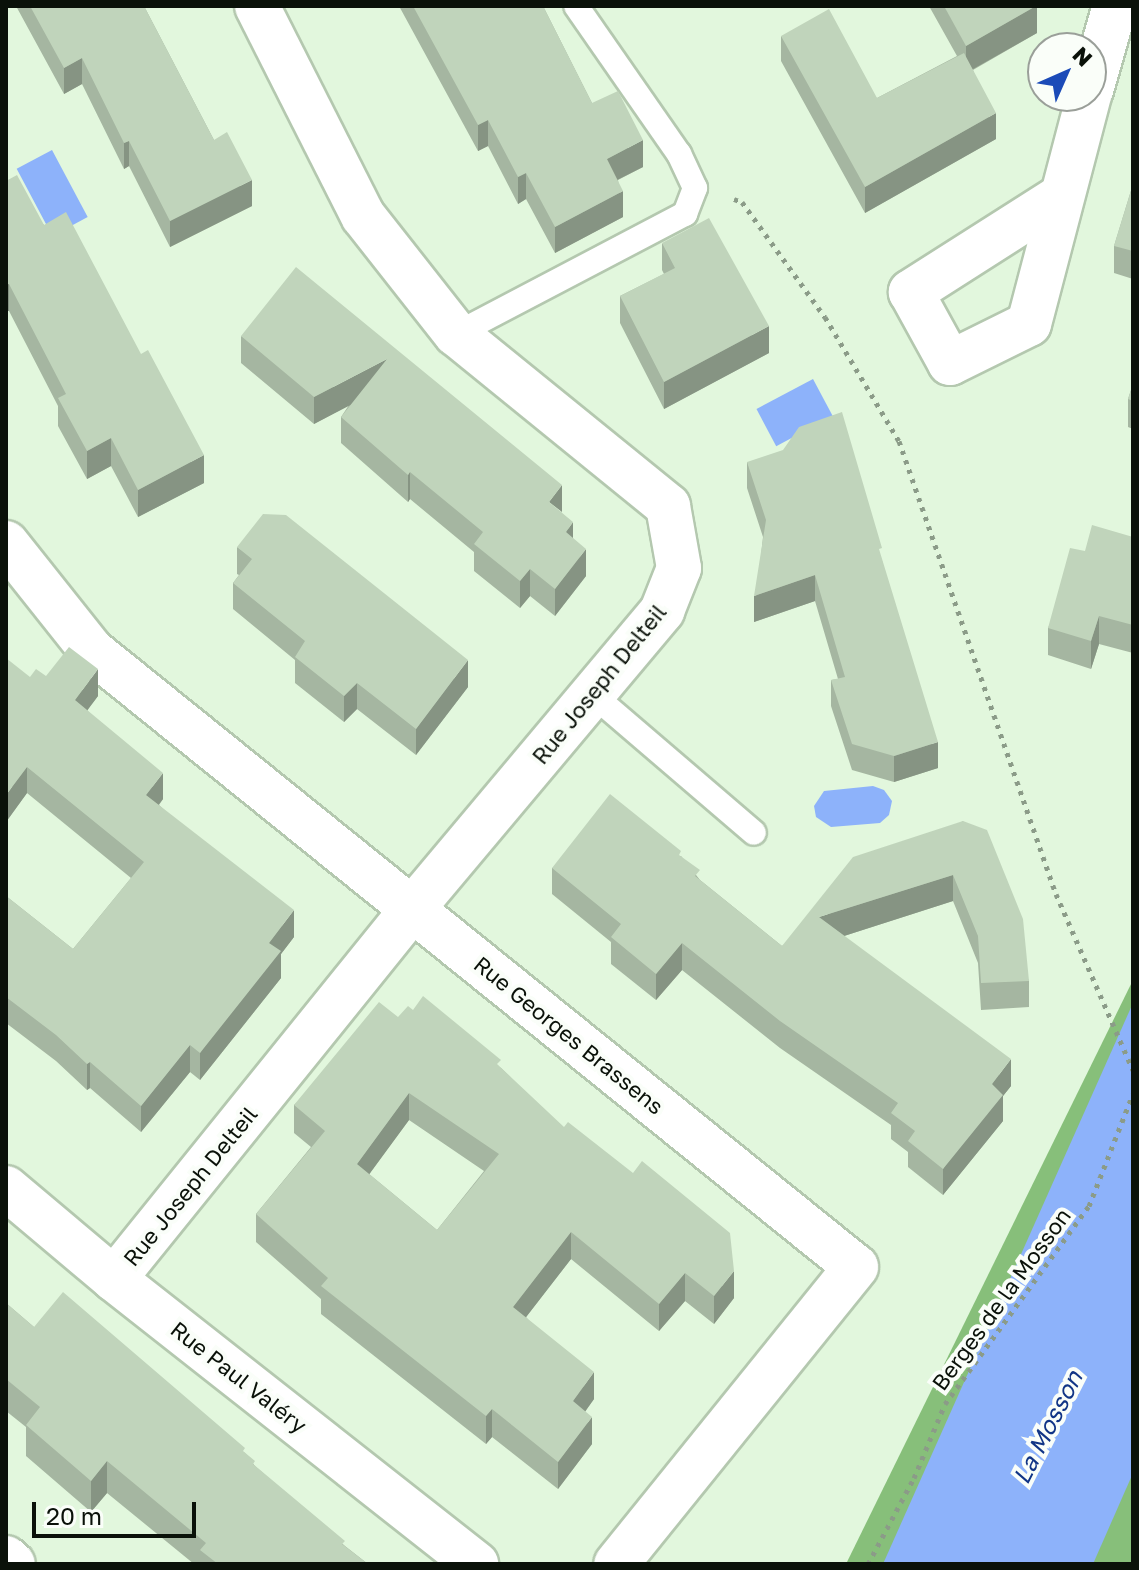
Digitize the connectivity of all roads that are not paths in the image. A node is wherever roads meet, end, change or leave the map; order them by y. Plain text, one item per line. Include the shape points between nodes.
1 (257, 6) edge
2 (576, 6) edge
3 (1115, 6) edge
4 (1107, 34) edge
5 (1084, 112) edge
6 (1060, 197) dead end
7 (456, 334) junction
8 (6, 543) edge
9 (592, 694) junction
10 (754, 833) dead end
11 (413, 908) junction
12 (6, 1188) edge
13 (114, 1279) junction
14 (6, 1558) edge
15 (13, 1564) edge
16 (476, 1564) edge
17 (616, 1564) edge

1 - 7 street, Rue Joseph Delteil via 363,216
2 - 7 lane via 679,154 695,188 685,214
3 - 4 street
5 - 6 street
7 - 9 street, Rue Joseph Delteil via 668,506 679,568 662,611
8 - 11 street, Rue Georges Brassens via 92,651
9 - 10 lane
9 - 11 street, Rue Joseph Delteil
11 - 13 street, Rue Joseph Delteil
11 - 17 street, Rue Georges Brassens via 856,1267
12 - 13 street, Rue Paul Valéry
13 - 16 street, Rue Paul Valéry
14 - 15 street

